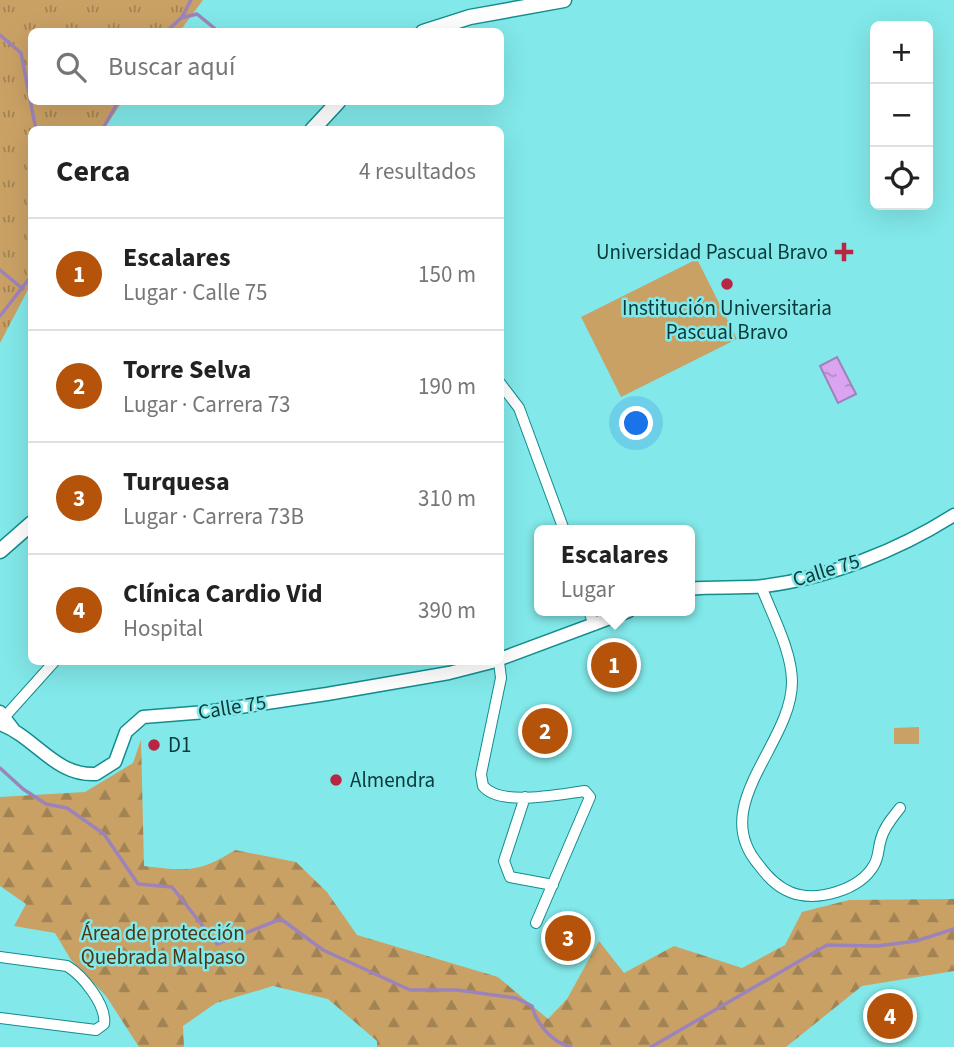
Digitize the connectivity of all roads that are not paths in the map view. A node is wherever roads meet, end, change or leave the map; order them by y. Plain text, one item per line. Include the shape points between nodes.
1 (564, 0) edge
2 (436, 28) edge
3 (335, 105) edge
4 (316, 126) edge
5 (504, 388) edge
6 (954, 515) edge
7 (562, 525) edge
8 (28, 526) edge
9 (0, 551) edge
10 (761, 586) junction
11 (695, 589) edge
12 (591, 616) edge
13 (616, 616) edge
14 (594, 625) junction
15 (504, 659) edge
16 (51, 665) edge
17 (480, 665) edge
18 (500, 665) edge
19 (1, 719) edge
20 (525, 797) junction
21 (900, 808) dead end
22 (553, 885) junction
23 (536, 923) dead end
24 (0, 957) edge
25 (0, 1018) edge

1 - 2 main road
3 - 4 main road
5 - 7 street via 519,408
6 - 10 street, Calle 75 via 861,560
8 - 9 main road
10 - 11 street, Calle 75
10 - 21 street via 792,684 782,724 746,801 741,835 752,858 779,887 798,895 828,894 862,880 872,870 881,838
12 - 14 street
13 - 14 street
14 - 15 street
16 - 19 street
17 - 19 street, Calle 75 via 327,694 143,717 126,732 115,762 96,774 64,769
18 - 20 street via 481,774 483,786 492,794
20 - 22 street via 504,861 510,877
20 - 22 street via 585,791 589,800
22 - 23 street
24 - 25 street via 67,966 105,1015 104,1024 96,1030

